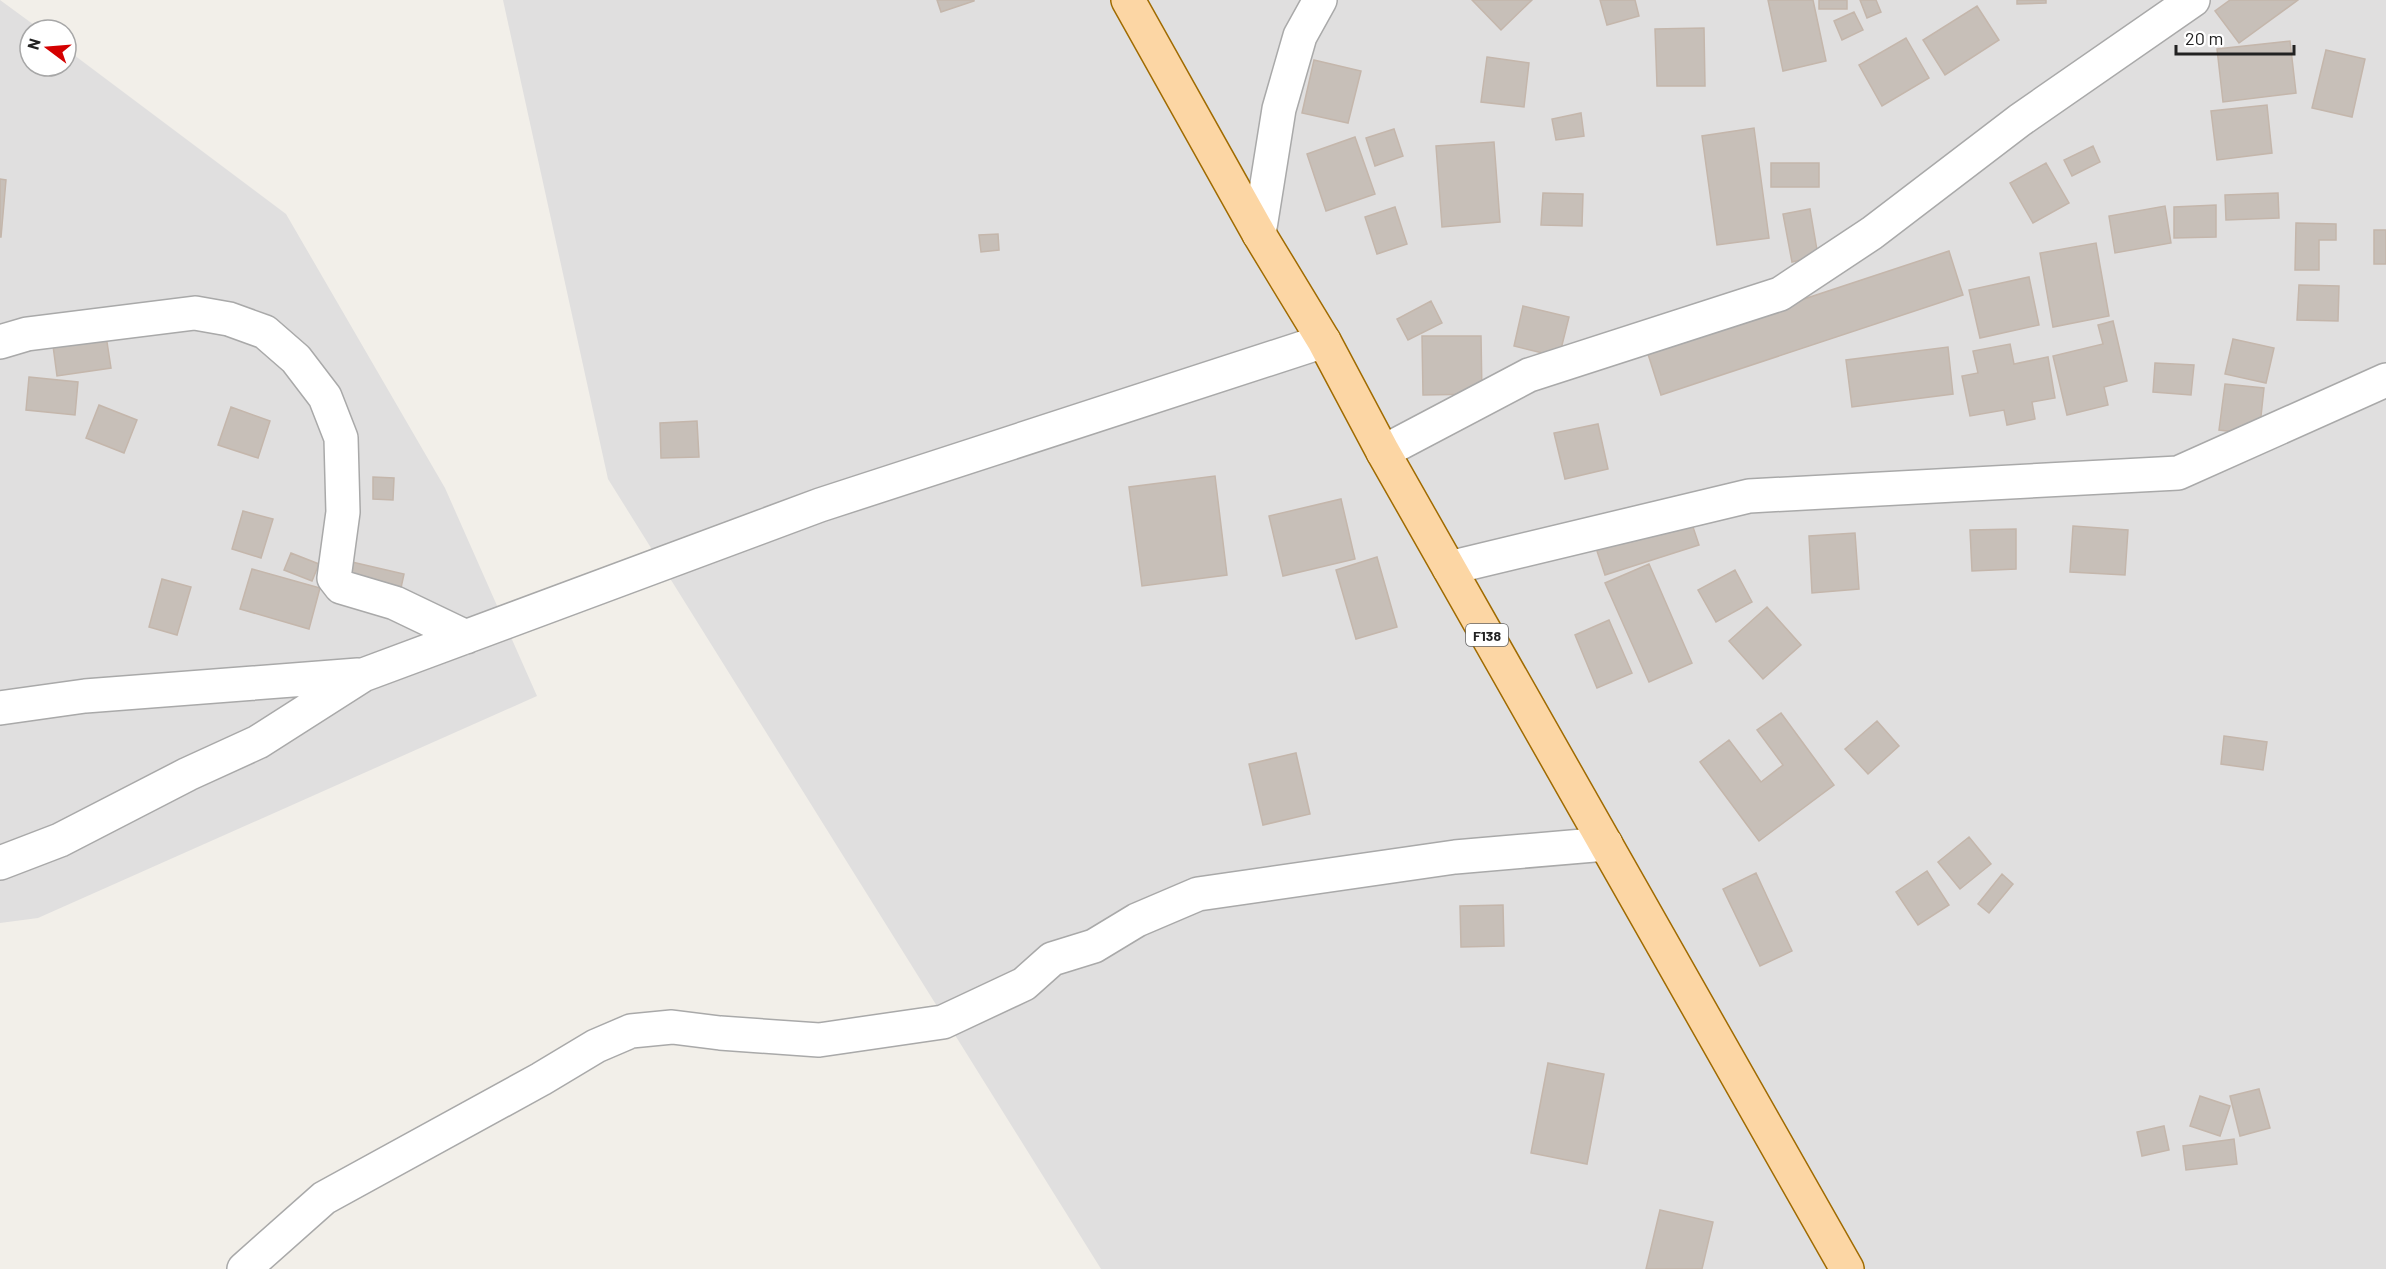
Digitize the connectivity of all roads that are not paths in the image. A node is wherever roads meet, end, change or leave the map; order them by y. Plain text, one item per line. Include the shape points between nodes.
1 (1128, 0) edge
2 (1320, 0) edge
3 (2193, 0) edge
4 (1259, 234) junction
5 (1324, 341) junction
6 (0, 342) edge
7 (2386, 380) edge
8 (1383, 452) junction
9 (1449, 568) junction
10 (466, 637) junction
11 (363, 675) junction
12 (0, 708) edge
13 (1606, 844) junction
14 (0, 863) edge
15 (244, 1269) edge
16 (1847, 1269) edge

1 - 4 main road, F138
2 - 4 street via 1300,36 1279,109
3 - 8 street via 2020,120 1872,233 1780,294 1529,375
4 - 5 main road, F138
5 - 8 main road, F138
5 - 10 street via 820,505
6 - 10 street via 27,334 195,313 229,319 265,332 296,359 325,398 341,438 343,512 334,578 341,587 394,603
7 - 9 street via 2178,473 1749,496
8 - 9 main road, F138
9 - 13 main road, F138
10 - 11 street
11 - 12 street via 86,696
11 - 14 street via 258,742 60,840
13 - 15 street via 1455,857 1198,894 1137,920 1094,946 1052,959 1024,984 943,1022 819,1040 672,1027 631,1031 596,1046 324,1198
13 - 16 main road, F138

